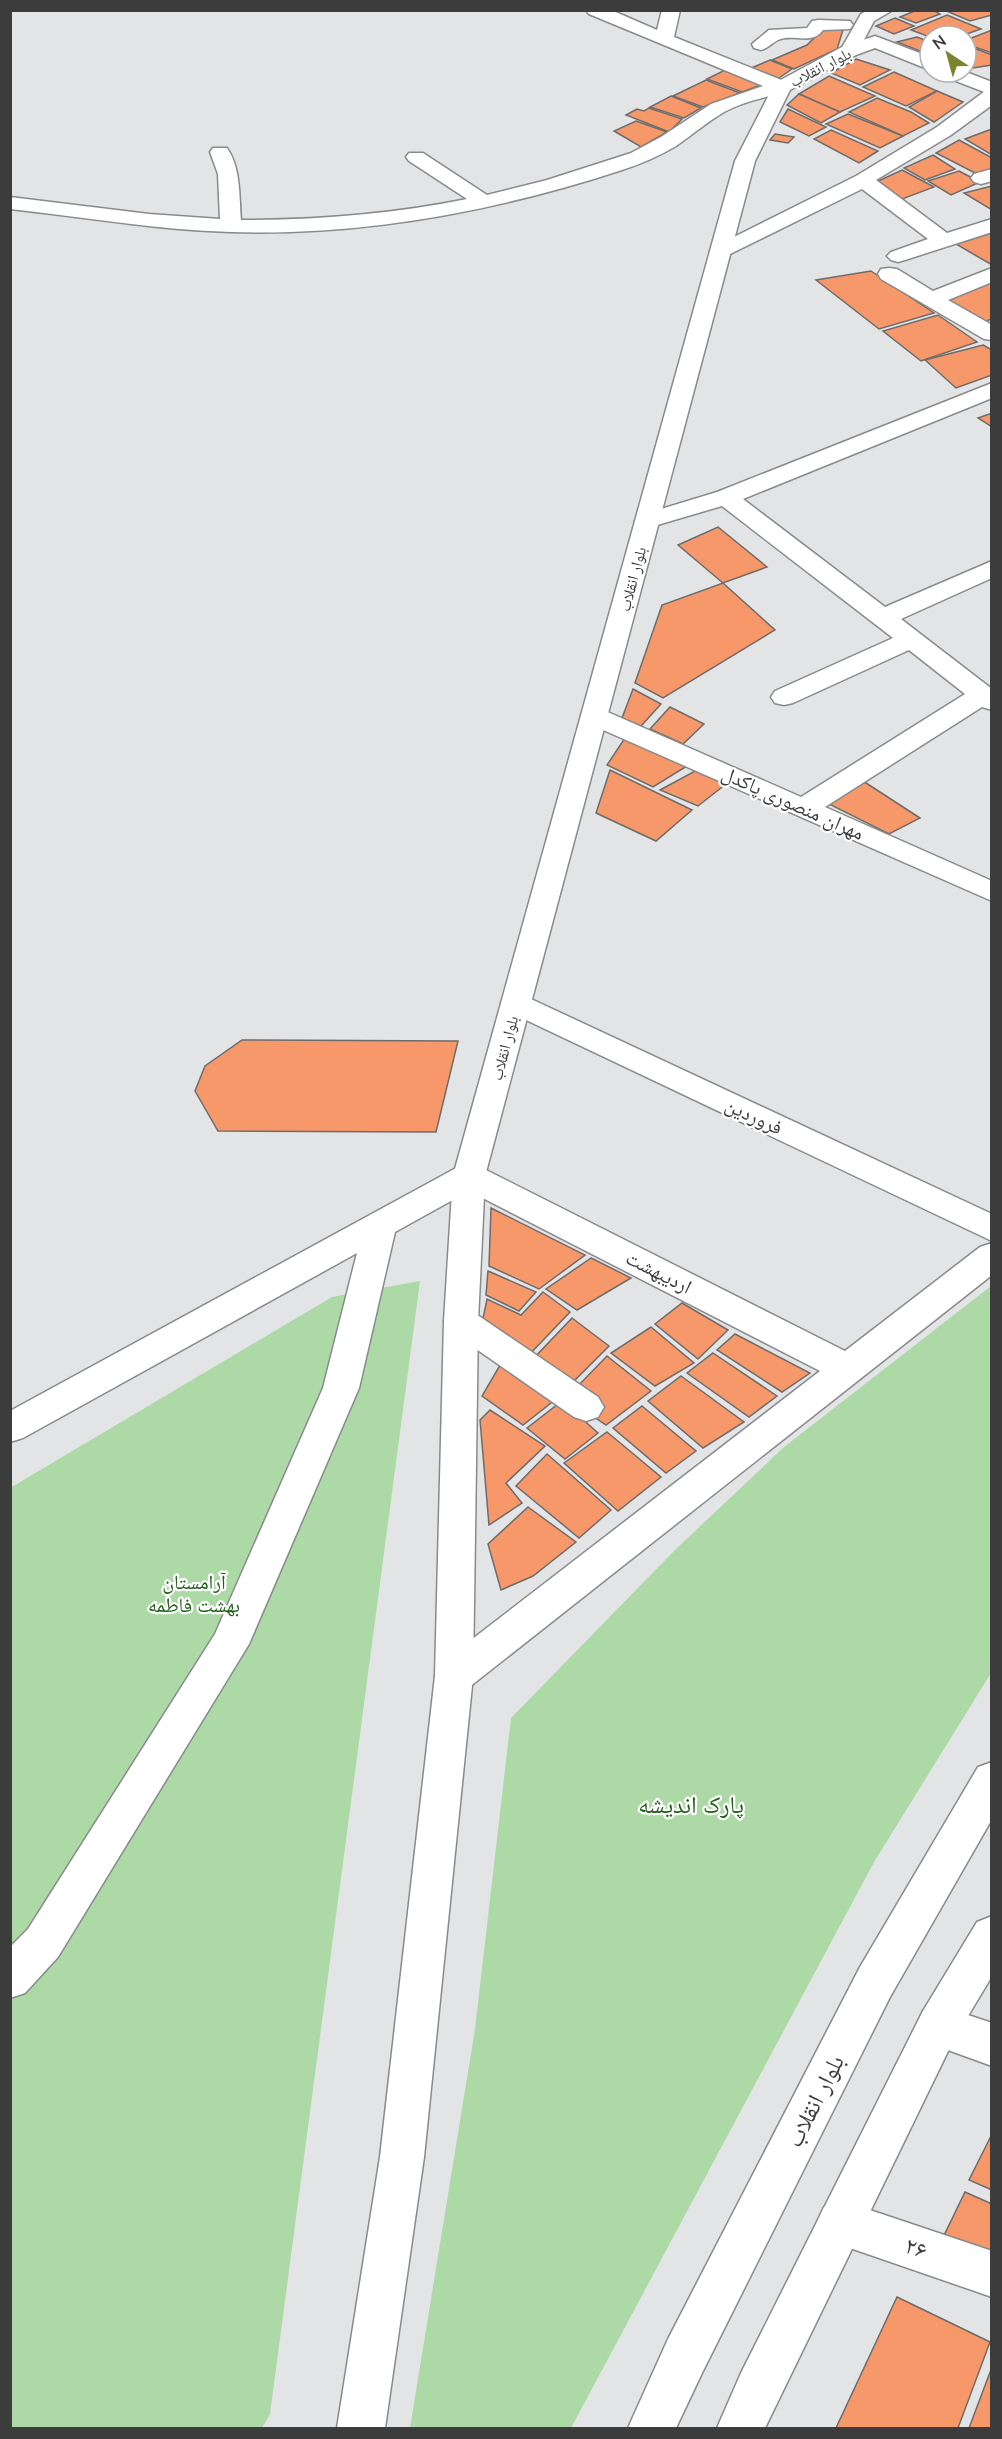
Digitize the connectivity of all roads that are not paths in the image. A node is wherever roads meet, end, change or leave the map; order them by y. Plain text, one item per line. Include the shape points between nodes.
1 (595, 10) edge
2 (671, 10) edge
3 (832, 10) edge
4 (884, 10) edge
5 (844, 26) junction
6 (664, 40) junction
7 (728, 44) dead end
8 (761, 44) dead end
9 (849, 51) junction
10 (714, 58) junction
11 (918, 59) edge
12 (978, 83) edge
13 (782, 87) junction
14 (992, 89) edge
15 (992, 95) edge
16 (220, 152) dead end
17 (416, 157) dead end
18 (863, 180) junction
19 (485, 202) junction
20 (10, 203) edge
21 (992, 225) edge
22 (231, 226) junction
23 (944, 241) junction
24 (721, 251) junction
25 (992, 274) edge
26 (931, 299) junction
27 (992, 334) edge
28 (992, 390) edge
29 (726, 497) junction
30 (647, 521) junction
31 (992, 568) edge
32 (883, 618) junction
33 (910, 640) junction
34 (784, 697) dead end
35 (987, 698) edge
36 (594, 716) junction
37 (804, 808) junction
38 (992, 892) edge
39 (516, 1003) junction
40 (469, 1176) junction
41 (380, 1225) junction
42 (992, 1229) edge
43 (992, 1256) edge
44 (461, 1321) junction
45 (848, 1369) junction
46 (586, 1407) dead end
47 (10, 1428) edge
48 (454, 1676) junction
49 (992, 1780) edge
50 (992, 1936) edge
51 (10, 1978) edge
52 (938, 2026) junction
53 (992, 2045) edge
54 (840, 2223) junction
55 (992, 2274) edge
56 (361, 2428) edge
57 (652, 2428) edge
58 (741, 2428) edge

1 - 6 street
2 - 6 street
3 - 5 street
4 - 9 street via 867,18
5 - 8 street via 818,25 812,33 775,34
5 - 9 street
6 - 10 street
7 - 10 street
9 - 11 street, بلوار انقلاب via 875,42
9 - 13 street, بلوار انقلاب
10 - 13 street
12 - 14 street
13 - 19 street via 719,107 660,147 609,167
13 - 24 street, بلوار انقلاب via 745,161
15 - 18 street via 944,132
16 - 22 street via 228,174
17 - 19 street
18 - 23 street
18 - 24 street
19 - 22 street via 376,219
20 - 22 street
21 - 23 street
23 - 26 street via 894,265
24 - 30 street, بلوار انقلاب
25 - 26 street
26 - 27 street
28 - 29 street
29 - 30 street
29 - 32 street
30 - 36 street, بلوار انقلاب
31 - 32 street
32 - 33 street
33 - 34 street
33 - 35 street
35 - 37 street
36 - 37 street, مهران منصوری پاکدل
36 - 39 street, بلوار انقلاب
37 - 38 street, مهران منصوری پاکدل
39 - 40 street, بلوار انقلاب
39 - 42 street, فروردین
40 - 41 street
40 - 44 street, بلوار انقلاب
40 - 45 street, اردیبهشت
41 - 47 street
41 - 51 street via 341,1388 230,1644 43,1943
43 - 45 street
44 - 46 street
44 - 48 street, بلوار انقلاب
45 - 48 street
48 - 56 street, بلوار انقلاب via 402,2157
49 - 57 street, بلوار انقلاب via 875,1983
50 - 52 street
52 - 53 street
52 - 54 street
54 - 55 street, ۲۶
54 - 58 street

